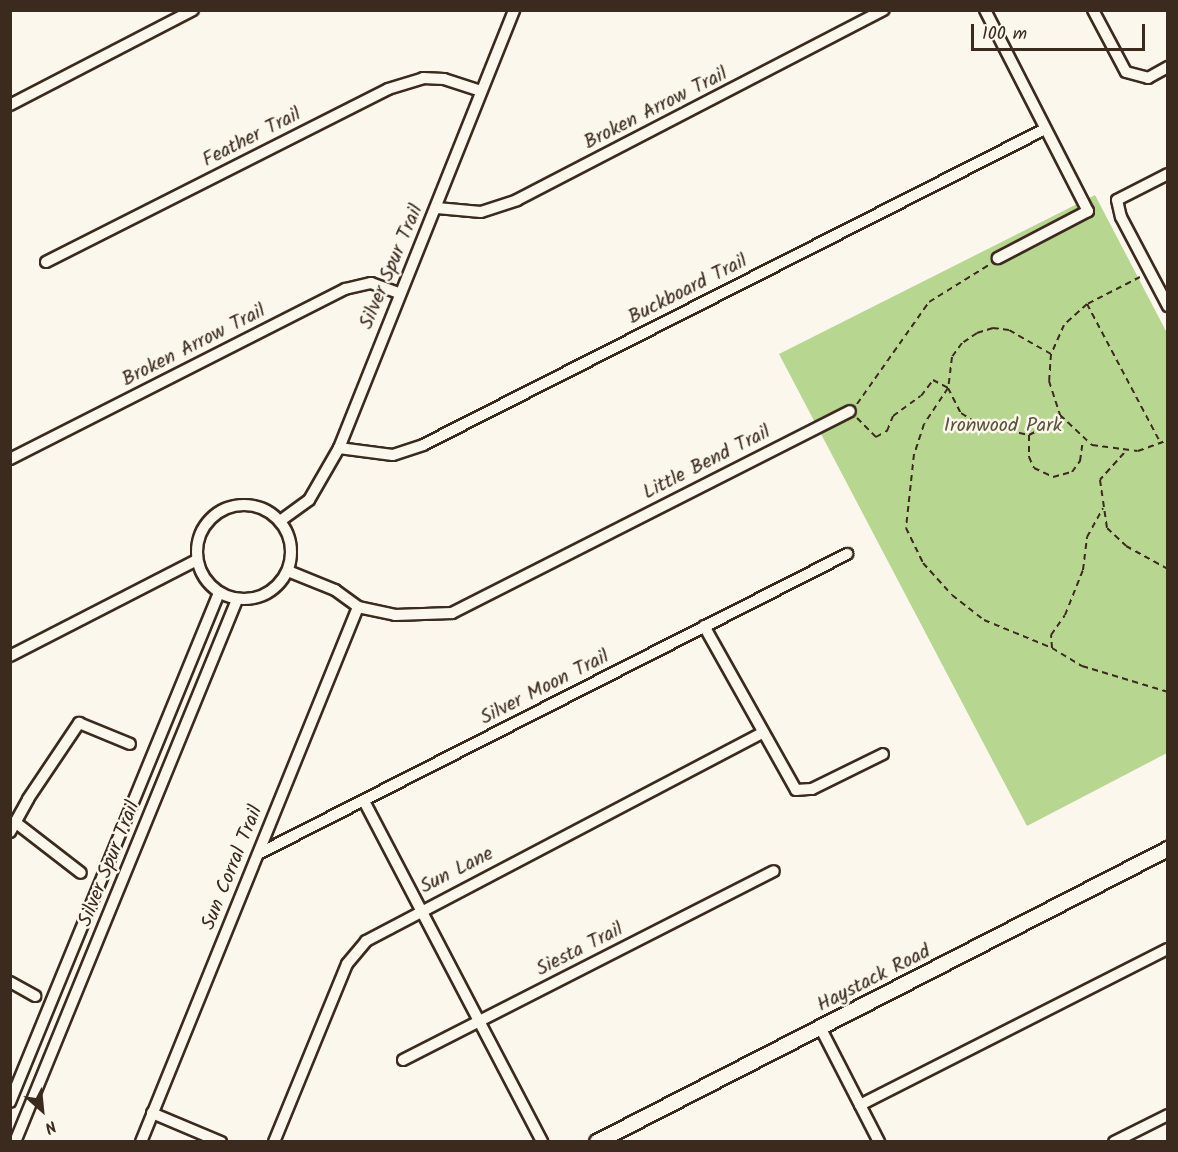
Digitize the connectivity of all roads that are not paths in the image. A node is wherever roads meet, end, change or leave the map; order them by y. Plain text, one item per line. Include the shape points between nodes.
1 (193, 10) edge
2 (514, 10) edge
3 (884, 10) edge
4 (985, 10) edge
5 (1093, 10) edge
6 (1167, 67) edge
7 (480, 91) junction
8 (10, 105) edge
9 (1045, 129) junction
10 (1167, 174) edge
11 (436, 208) junction
12 (998, 258) road end
13 (46, 262) dead end
14 (398, 293) junction
15 (1167, 306) edge
16 (850, 411) road end
17 (339, 448) junction
18 (10, 459) edge
19 (280, 521) junction
20 (847, 554) dead end
21 (196, 560) junction
22 (288, 571) junction
23 (219, 592) junction
24 (237, 600) junction
25 (357, 607) junction
26 (704, 626) junction
27 (10, 656) edge
28 (763, 734) junction
29 (130, 744) dead end
30 (883, 754) dead end
31 (364, 801) junction
32 (13, 827) edge
33 (1167, 849) edge
34 (260, 853) junction
35 (774, 871) dead end
36 (105, 872) junction
37 (81, 873) dead end
38 (124, 879) junction
39 (93, 903) junction
40 (420, 910) junction
41 (111, 911) junction
42 (1167, 949) edge
43 (10, 982) edge
44 (35, 996) dead end
45 (480, 1021) junction
46 (821, 1029) junction
47 (402, 1060) dead end
48 (10, 1102) edge
49 (860, 1105) junction
50 (152, 1113) junction
51 (1167, 1114) edge
52 (15, 1142) edge
53 (141, 1142) edge
54 (221, 1142) edge
55 (274, 1142) edge
56 (542, 1142) edge
57 (597, 1142) edge
58 (879, 1142) edge
59 (1114, 1142) edge

1 - 8 street
2 - 7 street, Silver Spur Trail
3 - 11 street, Broken Arrow Trail via 518,200 481,212
4 - 9 street
5 - 6 street via 1126,72 1148,78
7 - 11 street, Silver Spur Trail
7 - 13 street, Feather Trail via 444,79 423,78 388,89
9 - 12 street via 1088,211
9 - 17 street, Buckboard Trail via 423,445 393,455
10 - 15 street via 1117,200 1121,217
11 - 14 street, Silver Spur Trail
14 - 17 street, Silver Spur Trail
14 - 18 street, Broken Arrow Trail via 371,283 345,290
16 - 25 street, Little Bend Trail via 453,613 395,615
17 - 19 street, Silver Spur Trail via 309,500
19 - 21 street via 263,509 243,505 224,509 207,522 198,540
19 - 22 street via 289,536 292,554
20 - 26 street, Silver Moon Trail
21 - 23 street via 206,582
21 - 27 street
22 - 24 street via 272,591
22 - 25 street, Little Bend Trail via 335,590
23 - 24 street
23 - 36 street, Silver Spur Trail
24 - 38 street, Silver Spur Trail
25 - 34 street, Sun Corral Trail
26 - 28 street
26 - 31 street, Silver Moon Trail
28 - 30 street via 796,790 812,789
28 - 40 street, Sun Lane
29 - 32 street via 79,723
31 - 34 street, Silver Moon Trail
31 - 40 street
32 - 37 street
33 - 46 street, Haystack Road
34 - 50 street, Sun Corral Trail
35 - 45 street, Siesta Trail
36 - 38 street
36 - 39 street, Silver Spur Trail
38 - 41 street, Silver Spur Trail
39 - 41 street
39 - 48 street, Silver Spur Trail
40 - 45 street
40 - 55 street, Sun Lane via 366,941 347,964
41 - 52 street, Silver Spur Trail
42 - 49 street
43 - 44 street
45 - 47 street, Siesta Trail
45 - 56 street
46 - 49 street
46 - 57 street, Haystack Road
49 - 58 street
50 - 53 street, Sun Corral Trail
50 - 54 street
51 - 59 street

